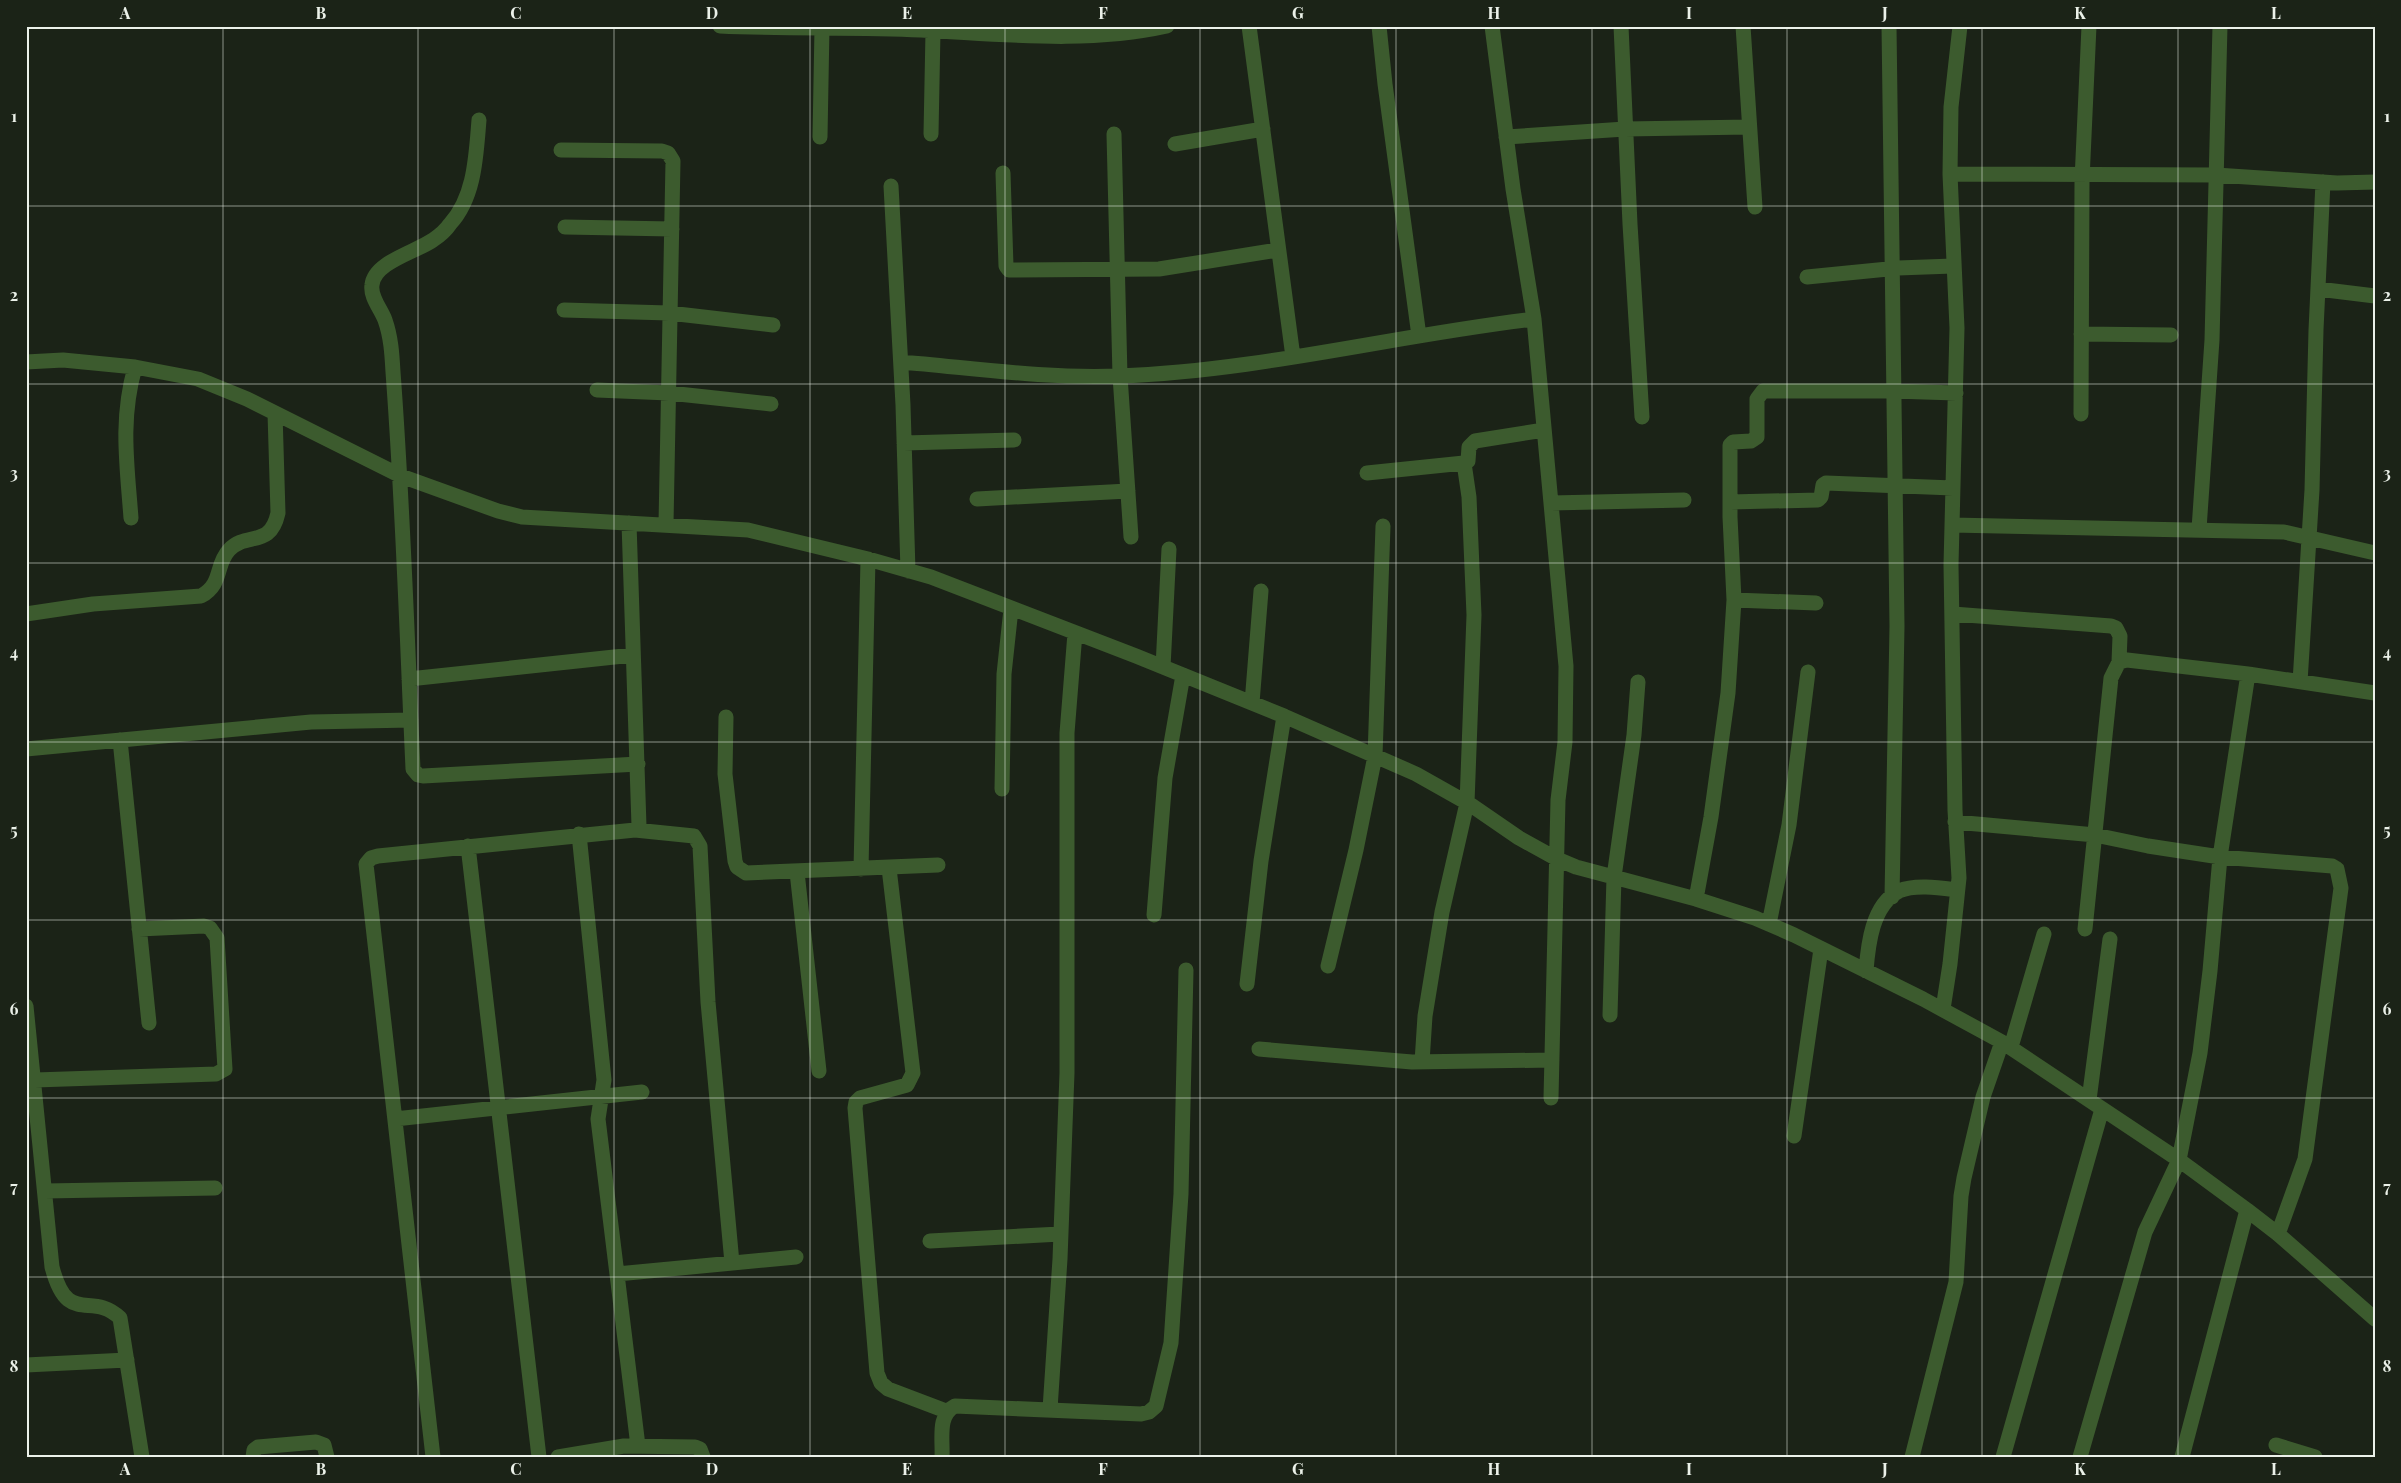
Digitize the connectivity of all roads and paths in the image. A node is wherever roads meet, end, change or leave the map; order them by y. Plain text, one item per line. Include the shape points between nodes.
1 (720, 26) edge
2 (1167, 26) edge
3 (1250, 26) edge
4 (1379, 26) edge
5 (1492, 26) edge
6 (1621, 26) edge
7 (1742, 26) edge
8 (1889, 26) edge
9 (1960, 26) edge
10 (2089, 26) edge
11 (2220, 26) edge
12 (822, 27) edge
13 (933, 31) junction
14 (479, 120) dead end
15 (1749, 127) junction
16 (1262, 129) junction
17 (1625, 129) junction
18 (931, 134) dead end
19 (1114, 134) dead end
20 (820, 137) dead end
21 (1506, 137) junction
22 (1175, 144) dead end
23 (561, 150) dead end
24 (1003, 173) dead end
25 (1950, 174) junction
26 (2082, 175) junction
27 (2216, 175) junction
28 (2323, 182) junction
29 (2375, 182) edge
30 (891, 186) dead end
31 (1755, 207) dead end
32 (565, 227) dead end
33 (672, 228) junction
34 (1278, 250) junction
35 (1953, 266) junction
36 (1117, 269) junction
37 (1892, 269) junction
38 (1807, 277) dead end
39 (2318, 289) junction
40 (2375, 296) edge
41 (564, 310) dead end
42 (669, 313) junction
43 (1534, 319) junction
44 (773, 325) dead end
45 (2081, 334) junction
46 (2171, 335) dead end
47 (1419, 336) junction
48 (1293, 357) junction
49 (26, 362) edge
50 (901, 362) junction
51 (135, 367) junction
52 (1120, 376) junction
53 (597, 390) dead end
54 (1893, 391) junction
55 (668, 393) junction
56 (1956, 393) junction
57 (771, 404) dead end
58 (274, 413) junction
59 (2081, 414) dead end
60 (1642, 417) dead end
61 (1544, 430) junction
62 (1014, 440) dead end
63 (904, 443) junction
64 (1464, 463) junction
65 (1367, 473) dead end
66 (401, 476) junction
67 (1894, 486) junction
68 (1953, 488) junction
69 (1128, 491) junction
70 (977, 499) dead end
71 (1684, 500) dead end
72 (1730, 502) junction
73 (1551, 503) junction
74 (132, 518) dead end
75 (629, 523) junction
76 (666, 524) junction
77 (1952, 525) junction
78 (1383, 526) dead end
79 (2199, 529) junction
80 (1131, 536) dead end
81 (2310, 538) junction
82 (1169, 550) dead end
83 (2375, 553) edge
84 (868, 559) junction
85 (908, 571) junction
86 (1261, 591) dead end
87 (1734, 600) junction
88 (1816, 603) dead end
89 (1011, 609) junction
90 (26, 614) edge
91 (1953, 614) junction
92 (1075, 634) junction
93 (633, 654) junction
94 (2119, 662) junction
95 (1163, 667) junction
96 (1808, 672) dead end
97 (2248, 674) junction
98 (1183, 675) junction
99 (408, 679) junction
100 (1638, 682) dead end
101 (2300, 682) junction
102 (2375, 693) edge
103 (1252, 703) junction
104 (1284, 716) junction
105 (726, 717) dead end
106 (411, 720) junction
107 (120, 740) junction
108 (26, 749) edge
109 (1375, 756) junction
110 (638, 764) junction
111 (1002, 789) dead end
112 (1467, 802) junction
113 (1955, 822) junction
114 (635, 830) junction
115 (580, 834) junction
116 (2095, 835) junction
117 (468, 846) junction
118 (2220, 857) junction
119 (1557, 859) junction
120 (938, 865) dead end
121 (889, 868) junction
122 (861, 869) junction
123 (797, 872) junction
124 (1614, 877) junction
125 (1958, 890) junction
126 (1892, 897) junction
127 (1696, 898) junction
128 (1154, 915) dead end
129 (1769, 924) junction
130 (139, 929) junction
131 (2085, 929) dead end
132 (2044, 934) dead end
133 (2110, 939) dead end
134 (1822, 948) junction
135 (1328, 966) dead end
136 (1186, 970) dead end
137 (1866, 971) junction
138 (1247, 984) dead end
139 (26, 1006) edge
140 (1943, 1009) junction
141 (1610, 1015) dead end
142 (149, 1023) dead end
143 (2007, 1044) junction
144 (1259, 1049) dead end
145 (1552, 1060) junction
146 (1422, 1062) junction
147 (819, 1071) dead end
148 (35, 1080) junction
149 (642, 1092) dead end
150 (601, 1098) junction
151 (1550, 1098) dead end
152 (2096, 1104) junction
153 (498, 1106) junction
154 (32, 1109) edge
155 (395, 1118) junction
156 (1794, 1136) dead end
157 (2179, 1160) junction
158 (215, 1188) dead end
159 (45, 1191) junction
160 (2246, 1210) junction
161 (1060, 1234) junction
162 (2278, 1234) junction
163 (930, 1241) dead end
164 (796, 1256) dead end
165 (732, 1263) junction
166 (617, 1274) junction
167 (2375, 1319) edge
168 (127, 1360) junction
169 (26, 1365) edge
170 (1050, 1409) junction
171 (946, 1411) junction
172 (2276, 1445) dead end
173 (638, 1446) junction
174 (142, 1457) edge
175 (253, 1457) edge
176 (327, 1457) edge
177 (433, 1457) edge
178 (539, 1457) edge
179 (558, 1457) edge
180 (703, 1457) edge
181 (942, 1457) edge
182 (1912, 1457) edge
183 (2003, 1457) edge
184 (2080, 1457) edge
185 (2182, 1457) edge
186 (2315, 1457) edge

1 - 12 street
2 - 13 street via 1085,37
3 - 16 street
4 - 47 street
5 - 21 street
6 - 17 street
7 - 15 street
8 - 37 street
9 - 25 street via 1951,107
10 - 26 street
11 - 27 street
12 - 13 street
12 - 20 street
13 - 18 street
14 - 66 street via 474,171 466,199 452,223 434,240 386,264 376,273 371,285 390,339
15 - 17 street
15 - 31 street
16 - 22 street
16 - 34 street
17 - 21 street
17 - 60 street
19 - 36 street
21 - 43 street
23 - 33 street via 668,153 673,161
24 - 36 street via 1006,266 1009,270
25 - 26 street
25 - 35 street
26 - 27 street
26 - 45 street
27 - 28 street
27 - 79 street via 2212,340
28 - 29 street
28 - 39 street
30 - 50 street
32 - 33 street
33 - 42 street
34 - 36 street via 1159,269
34 - 48 street
35 - 37 street
35 - 56 street via 1957,328
36 - 52 street
37 - 38 street
37 - 54 street
39 - 40 street
39 - 81 street
41 - 42 street
42 - 44 street
42 - 55 street
43 - 47 street
43 - 61 street
45 - 46 street
45 - 59 street
47 - 48 street
48 - 52 street
49 - 51 street via 63,360
50 - 52 street
50 - 63 street
51 - 58 street via 198,379
51 - 74 street via 124,432
52 - 69 street
53 - 55 street
54 - 56 street
54 - 67 street
54 - 72 street via 1760,393 1757,399 1757,437 1733,442 1729,449
55 - 57 street
55 - 76 street
56 - 68 street
58 - 66 street
58 - 90 street via 278,513 275,527 228,551 210,591 201,596 93,604
61 - 64 street via 1475,441 1470,447 1468,461
61 - 73 street
62 - 63 street
63 - 85 street
64 - 65 street
64 - 112 street via 1469,497 1474,616
66 - 75 street via 522,517
66 - 99 street
67 - 68 street
67 - 72 street via 1826,483 1818,500
67 - 126 street via 1897,626
68 - 77 street
69 - 70 street
69 - 80 street
71 - 73 street
72 - 87 street
73 - 119 street via 1566,666 1565,742 1558,800
75 - 76 street
75 - 93 street
76 - 84 street via 748,530
77 - 79 street
77 - 91 street
78 - 109 street
79 - 81 street via 2284,532
81 - 83 street
81 - 101 street
82 - 95 street
84 - 85 street
84 - 122 street
85 - 89 street
86 - 103 street
87 - 88 street
87 - 127 street via 1723,732
89 - 92 street
89 - 111 street via 1004,674
91 - 94 street via 2111,626 2119,630
91 - 113 street
92 - 95 street
92 - 161 street via 1067,733 1067,1073
93 - 99 street
93 - 110 street
94 - 97 street via 2126,660
94 - 116 street via 2111,678
95 - 98 street
96 - 129 street via 1789,825
97 - 101 street
97 - 118 street
98 - 103 street
98 - 128 street via 1165,778
99 - 106 street
100 - 124 street via 1634,735
101 - 102 street
103 - 104 street
104 - 109 street
104 - 138 street via 1261,861
105 - 123 street via 725,774 737,867 746,873
106 - 107 street via 311,722
106 - 110 street via 413,769 418,775
107 - 108 street
107 - 130 street
109 - 112 street
109 - 135 street
110 - 114 street via 641,821
112 - 119 street via 1519,838
112 - 146 street via 1442,912 1425,1016
113 - 116 street
113 - 125 street
114 - 115 street
114 - 165 street via 694,836 700,846 708,1002
115 - 117 street
115 - 150 street via 604,1080
116 - 118 street
116 - 131 street
117 - 153 street
117 - 155 street via 378,856 366,864
118 - 157 street via 2200,1053
118 - 162 street via 2332,866 2337,869 2341,881 2307,1150 2298,1185
119 - 124 street
119 - 145 street
120 - 121 street
121 - 122 street
121 - 171 street via 913,1073 907,1085 860,1098 854,1108 877,1373 888,1389
122 - 123 street
123 - 147 street
124 - 127 street
124 - 141 street
125 - 126 street via 1913,888
125 - 140 street
126 - 137 street via 1871,930
127 - 129 street
129 - 134 street
130 - 142 street
130 - 148 street via 204,926 214,933 217,938 225,1069 216,1074
132 - 143 street
133 - 152 street
134 - 137 street
134 - 156 street
136 - 170 street via 1182,1194 1171,1343 1160,1396 1156,1406 1141,1414
137 - 140 street
139 - 148 street
140 - 143 street
143 - 152 street
143 - 182 street via 1983,1097 1964,1178 1956,1282
144 - 146 street
145 - 146 street
145 - 151 street
148 - 154 street
149 - 150 street
150 - 153 street
150 - 166 street via 598,1119
152 - 157 street
152 - 183 street
153 - 155 street
153 - 178 street
154 - 159 street
155 - 177 street
157 - 160 street
157 - 184 street via 2145,1232
158 - 159 street
159 - 168 street via 56,1283 63,1296 71,1302 112,1310 120,1318
160 - 162 street
160 - 185 street
161 - 163 street
161 - 170 street
162 - 167 street
164 - 165 street
165 - 166 street
166 - 173 street
168 - 169 street
168 - 174 street
170 - 171 street via 955,1406
171 - 181 street
172 - 186 street
173 - 179 street
173 - 180 street via 695,1447 700,1449
175 - 176 street via 258,1447 316,1442 324,1445

